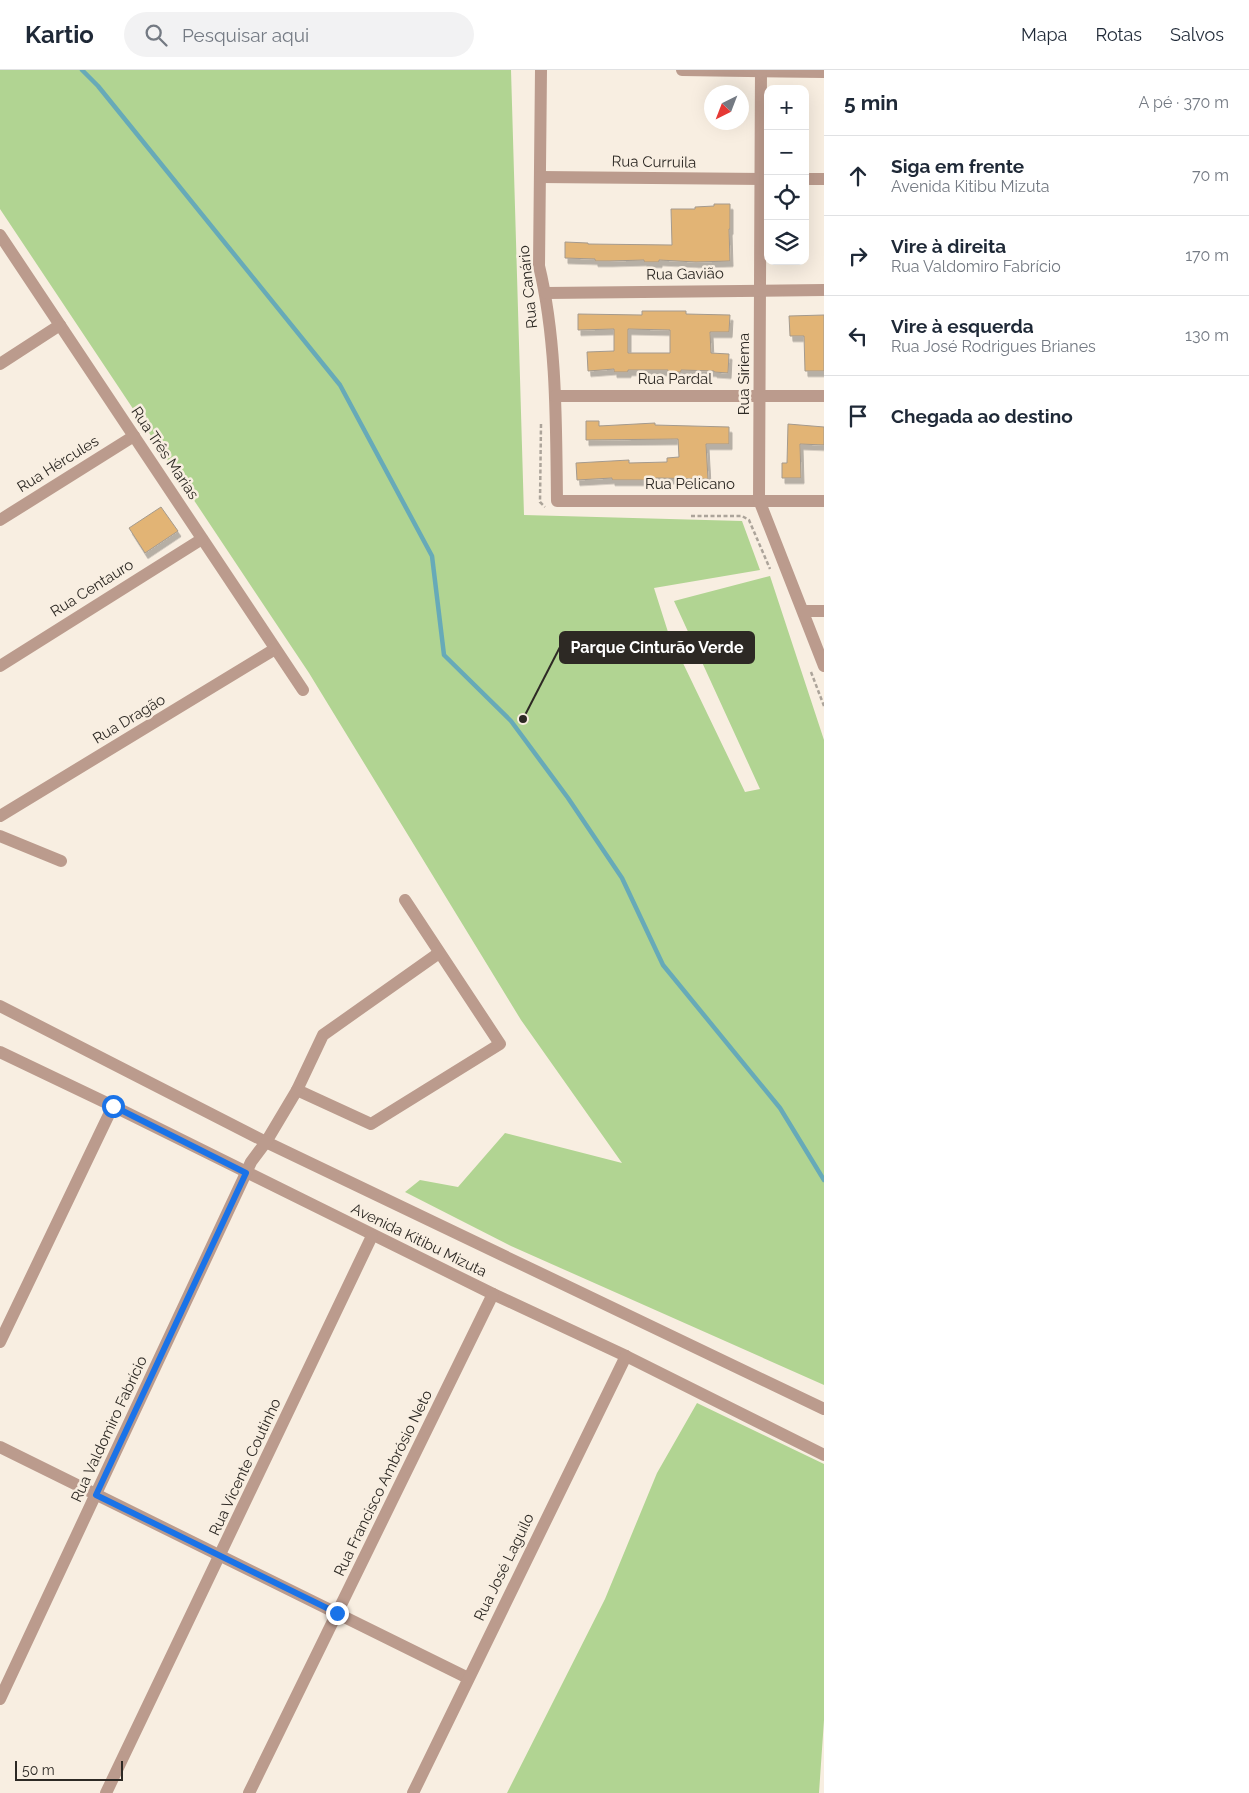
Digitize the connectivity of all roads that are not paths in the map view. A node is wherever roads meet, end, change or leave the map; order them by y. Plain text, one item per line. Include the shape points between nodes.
1 (541, 70) edge
2 (682, 70) edge
3 (761, 71) edge
4 (824, 72) edge
5 (540, 177) junction
6 (764, 179) edge
7 (809, 179) edge
8 (824, 179) edge
9 (0, 235) edge
10 (760, 289) junction
11 (824, 290) edge
12 (546, 292) junction
13 (60, 325) junction
14 (0, 364) edge
15 (760, 395) junction
16 (555, 396) junction
17 (824, 396) edge
18 (134, 436) junction
19 (759, 500) junction
20 (824, 501) edge
21 (554, 507) joint
22 (0, 520) edge
23 (202, 539) junction
24 (803, 611) junction
25 (824, 612) edge
26 (275, 649) junction
27 (0, 666) edge
28 (824, 666) edge
29 (302, 690) dead end
30 (0, 816) edge
31 (0, 836) edge
32 (61, 860) dead end
33 (405, 900) dead end
34 (439, 953) junction
35 (0, 1006) edge
36 (0, 1052) edge
37 (297, 1090) junction
38 (113, 1106) junction
39 (266, 1142) junction
40 (246, 1173) junction
41 (372, 1236) junction
42 (493, 1294) junction
43 (0, 1342) edge
44 (626, 1356) junction
45 (824, 1409) edge
46 (0, 1447) edge
47 (824, 1455) edge
48 (96, 1495) junction
49 (221, 1556) junction
50 (337, 1613) junction
51 (468, 1678) junction
52 (0, 1699) edge
53 (106, 1793) edge
54 (248, 1793) edge
55 (413, 1793) edge

1 - 5 street, Rua Canário
2 - 3 street
3 - 4 street
3 - 6 street, Rua Siriema
5 - 6 street, Rua Curruila
5 - 12 street, Rua Canário via 539,266
6 - 10 street, Rua Siriema
7 - 8 street
9 - 13 street, Rua Três Marias
10 - 11 street, Rua Gavião
10 - 12 street, Rua Gavião
10 - 15 street, Rua Siriema
12 - 16 street, Rua Canário
13 - 14 street
13 - 18 street, Rua Três Marias
15 - 16 street, Rua Pardal
15 - 17 street, Rua Pardal
15 - 19 street, Rua Siriema
16 - 21 street, Rua Canário
18 - 22 street, Rua Hércules
18 - 23 street, Rua Três Marias
19 - 20 street, Rua Pelicano
19 - 21 street, Rua Pelicano
19 - 24 street, Rua Siriema
23 - 26 street, Rua Três Marias
23 - 27 street, Rua Centauro
24 - 25 street
24 - 28 street, Rua Siriema
26 - 29 street, Rua Três Marias
26 - 30 street, Rua Dragão
31 - 32 street
33 - 34 street
34 - 37 street, Rua Valdomiro Fabrício via 322,1035
34 - 37 street via 500,1044 372,1124
35 - 39 street
36 - 38 street, Avenida Kitibu Mizuta
37 - 39 street, Rua Valdomiro Fabrício
38 - 40 street, Avenida Kitibu Mizuta
38 - 43 street
39 - 40 street, Rua Valdomiro Fabrício
39 - 45 street
40 - 41 street, Avenida Kitibu Mizuta
40 - 48 street, Rua Valdomiro Fabrício
41 - 42 street, Avenida Kitibu Mizuta
41 - 49 street, Rua Vicente Coutinho
42 - 44 street, Avenida Kitibu Mizuta
42 - 50 street, Rua Francisco Ambrósio Neto
44 - 47 street, Avenida Kitibu Mizuta
44 - 51 street, Rua José Laguilo
46 - 48 street
48 - 49 street
48 - 52 street, Rua Valdomiro Fabrício
49 - 50 street
49 - 53 street, Rua Vicente Coutinho
50 - 51 street
50 - 54 street, Rua Francisco Ambrósio Neto
51 - 55 street, Rua José Laguilo

